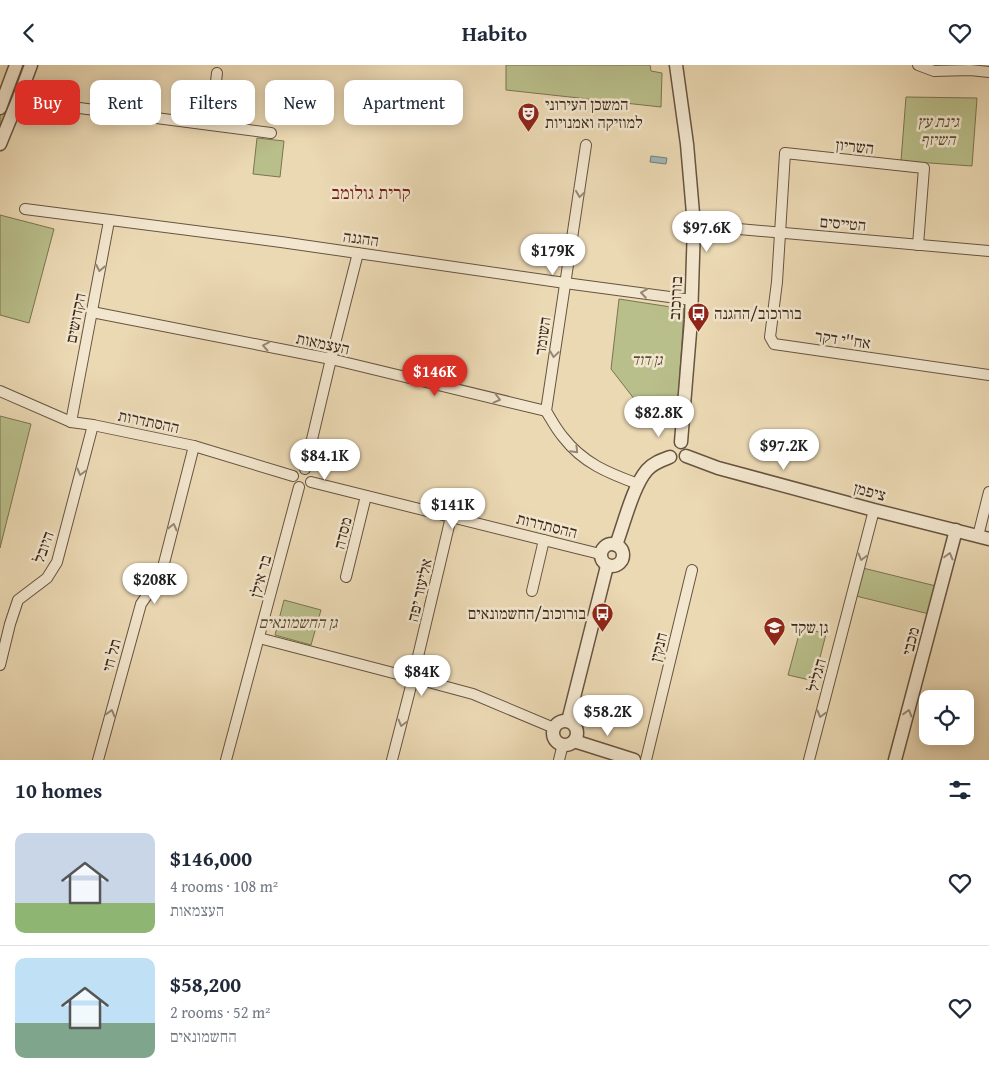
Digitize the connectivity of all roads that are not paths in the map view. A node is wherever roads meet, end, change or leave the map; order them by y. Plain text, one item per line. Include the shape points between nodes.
1 (16, 65) edge
2 (31, 65) edge
3 (676, 65) edge
4 (918, 65) edge
5 (989, 72) edge
6 (217, 73) dead end
7 (25, 80) edge
8 (216, 80) edge
9 (15, 107) edge
10 (0, 108) edge
11 (80, 108) edge
12 (171, 120) edge
13 (211, 125) edge
14 (271, 133) dead end
15 (0, 144) edge
16 (586, 145) dead end
17 (25, 209) dead end
18 (109, 221) junction
19 (694, 225) junction
20 (780, 233) junction
21 (918, 245) junction
22 (989, 251) edge
23 (358, 253) junction
24 (565, 283) junction
25 (692, 300) junction
26 (92, 312) junction
27 (331, 359) junction
28 (989, 375) edge
29 (0, 391) edge
30 (546, 411) junction
31 (71, 422) junction
32 (94, 425) junction
33 (681, 442) junction
34 (194, 446) junction
35 (686, 456) junction
36 (670, 457) junction
37 (305, 469) junction
38 (293, 476) junction
39 (311, 482) junction
40 (638, 484) junction
41 (300, 487) junction
42 (989, 492) edge
43 (366, 496) junction
44 (874, 510) junction
45 (451, 517) junction
46 (956, 530) junction
47 (983, 537) edge
48 (544, 540) junction
49 (616, 545) junction
50 (600, 554) junction
51 (608, 566) junction
52 (692, 570) dead end
53 (346, 577) dead end
54 (532, 591) dead end
55 (259, 639) junction
56 (0, 665) edge
57 (415, 669) junction
58 (405, 676) junction
59 (421, 680) junction
60 (411, 686) junction
61 (568, 721) junction
62 (554, 728) junction
63 (568, 743) junction
64 (98, 760) edge
65 (226, 760) edge
66 (392, 760) edge
67 (559, 760) edge
68 (634, 760) edge
69 (646, 760) edge
70 (808, 760) edge
71 (896, 760) edge

1 - 10 street
2 - 7 street
3 - 19 street, בורוכוב
4 - 5 street via 934,71
6 - 8 street
9 - 15 street
11 - 12 street
13 - 14 street
16 -> 24 street, השומר
17 - 18 street, ההגנה
18 - 23 street, ההגנה
18 -> 26 street, הקדושים
19 - 20 street, הטייסים
19 - 25 street, בורוכוב
20 - 21 street, הטייסים
20 - 21 street, השריון via 785,153 924,168
20 - 28 street, אח''י דקר via 770,337 774,344
21 - 22 street, הטייסים
23 - 24 street, ההגנה
23 - 27 street
25 -> 24 street, ההגנה
24 -> 30 street, השומר
25 - 33 street, בורוכוב
27 -> 26 street, העצמאות
26 - 31 street, הקדושים
27 -> 30 street, העצמאות
27 - 37 street
29 - 31 street, ההסתדרות
30 -> 40 street via 562,437 580,455 612,475
31 - 32 street, ההסתדרות
32 - 34 street, ההסתדרות
32 -> 56 street, היובל via 57,562 47,577 18,600
33 - 35 street via 686,448
33 - 36 street via 671,445
34 - 38 street, ההסתדרות
64 -> 34 street, תל חי via 141,604 161,575
35 - 36 street via 678,460
35 - 44 street, ציפמן via 718,468
36 - 40 street via 648,469
37 - 38 street via 299,469
37 - 39 street via 312,475
38 - 41 street via 294,483
39 - 41 street
39 - 43 street, ההסתדרות
40 - 49 street
41 - 55 street, בר אילן
42 - 47 street
43 - 45 street, ההסתדרות
43 - 53 street, מסדה
44 - 46 street, ציפמן
44 -> 70 street, הגליל
45 - 48 street, ההסתדרות
45 - 57 street, אליעזר יפה
46 - 47 street, ציפמן
71 -> 46 street, מכבי
48 - 50 street, ההסתדרות
48 - 54 street
49 - 50 street via 605,546
49 - 51 street via 622,551 622,561
50 - 51 street via 602,562
51 - 61 street
52 - 69 street, חנקין
55 - 58 street
55 - 65 street, בר אילן
57 - 58 street
57 - 59 street
58 - 60 street
59 - 60 street via 418,685
59 - 62 street via 473,694
60 -> 66 street
61 - 62 street via 560,722
61 - 63 street via 577,729 576,737
62 - 63 street via 556,740
63 - 67 street
63 - 68 street

